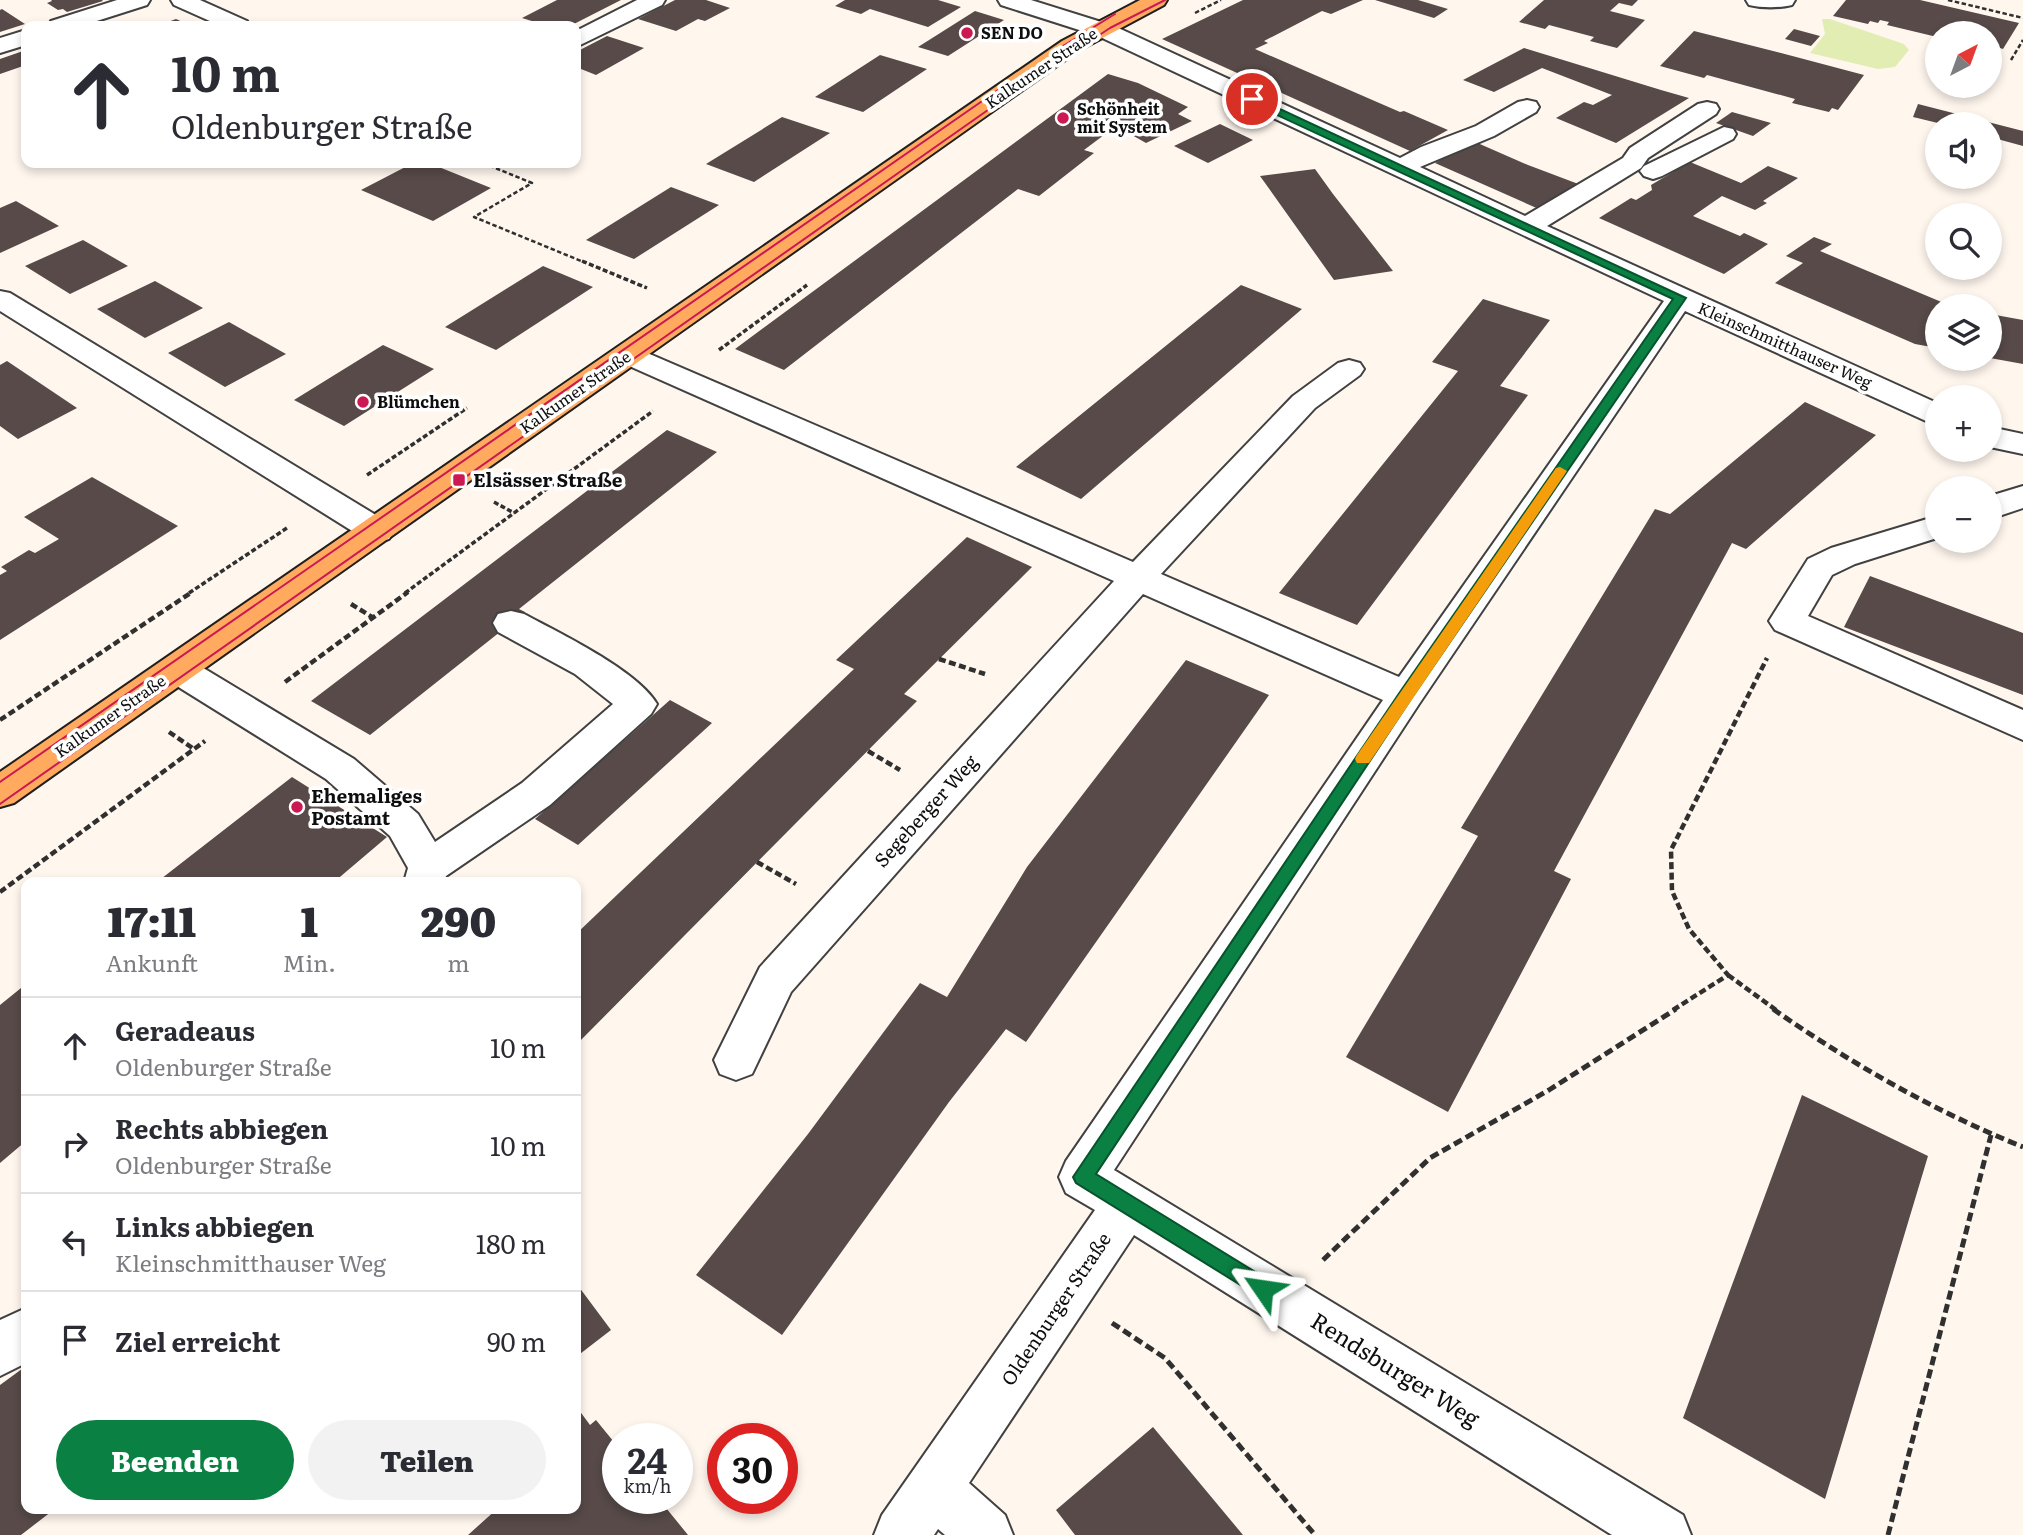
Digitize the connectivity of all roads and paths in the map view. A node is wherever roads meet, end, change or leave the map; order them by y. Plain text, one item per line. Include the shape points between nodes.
1 (139, 0) edge
2 (182, 0) edge
3 (654, 0) edge
4 (1009, 0) edge
5 (1156, 0) edge
6 (1221, 0) edge
7 (1757, 0) edge
8 (1783, 0) edge
9 (1948, 0) edge
10 (2023, 18) edge
11 (74, 21) edge
12 (228, 21) edge
13 (1100, 28) junction
14 (581, 37) edge
15 (21, 39) edge
16 (2023, 40) edge
17 (0, 46) edge
18 (1137, 46) junction
19 (2011, 60) dead end
20 (1527, 107) dead end
21 (1707, 109) dead end
22 (1724, 134) dead end
23 (494, 168) edge
24 (1400, 168) junction
25 (1536, 231) junction
26 (808, 284) dead end
27 (1680, 298) junction
28 (0, 299) edge
29 (695, 308) junction
30 (628, 355) junction
31 (1349, 369) dead end
32 (686, 380) junction
33 (1925, 409) edge
34 (2002, 440) edge
35 (2023, 453) edge
36 (2023, 496) edge
37 (2002, 504) edge
38 (504, 508) dead end
39 (514, 513) junction
40 (377, 531) junction
41 (1925, 531) edge
42 (1138, 577) junction
43 (360, 610) dead end
44 (372, 617) junction
45 (1787, 621) junction
46 (511, 623) dead end
47 (177, 669) junction
48 (1406, 695) junction
49 (246, 710) junction
50 (2023, 726) edge
51 (0, 792) edge
52 (426, 875) edge
53 (0, 892) edge
54 (1728, 975) junction
55 (736, 1060) dead end
56 (1991, 1135) junction
57 (2023, 1147) edge
58 (1127, 1204) junction
59 (1067, 1293) junction
60 (1286, 1303) junction
61 (21, 1335) edge
62 (0, 1350) edge
63 (934, 1488) junction
64 (902, 1535) edge
65 (985, 1535) edge
66 (1315, 1535) edge
67 (1663, 1535) edge
68 (1888, 1535) edge

1 - 11 street
2 - 12 street
3 - 14 street
4 - 13 street, Kleinschmitthauser Weg
5 - 13 main road, Kalkumer Straße
6 - 18 path
7 - 8 street
9 - 10 path
13 - 18 street, Kleinschmitthauser Weg
13 - 29 main road, Kalkumer Straße
15 - 17 street
16 - 19 path
18 - 24 street, Kleinschmitthauser Weg
20 - 24 street
21 - 25 street via 1639,153 1632,163
22 - 25 street
23 - 29 path via 532,183 474,217
24 - 25 street, Kleinschmitthauser Weg
25 - 27 street, Kleinschmitthauser Weg
26 - 32 path
27 - 33 street, Kleinschmitthauser Weg
27 - 48 street
28 - 40 street
29 - 30 main road, Kalkumer Straße
30 - 32 street
30 - 40 main road, Kalkumer Straße
31 - 42 street, Segeberger Weg via 1304,402
32 - 39 path via 652,412
32 - 42 street
34 - 35 street
36 - 37 street
38 - 39 path
39 - 44 path
40 - 47 main road, Kalkumer Straße
41 - 45 street via 1820,567
42 - 48 street
42 - 55 street, Segeberger Weg via 775,980
43 - 44 path
44 - 49 path
45 - 50 street
45 - 54 path via 1671,850 1672,891 1689,929
46 - 52 street via 589,665 638,704 536,794
47 - 49 street
47 - 51 main road, Kalkumer Straße
48 - 58 street via 1083,1177
49 - 52 street via 340,769 404,825
49 - 53 path
54 - 56 path via 1852,1063
54 - 60 path via 1560,1083 1430,1158 1336,1245
56 - 57 path
56 - 68 path
58 - 59 street, Oldenburger Straße
58 - 60 street, Rendsburger Weg
59 - 63 street, Oldenburger Straße
59 - 66 path via 1165,1358
60 - 67 street, Rendsburger Weg
61 - 62 street
63 - 64 street, Oldenburger Straße
63 - 65 street

